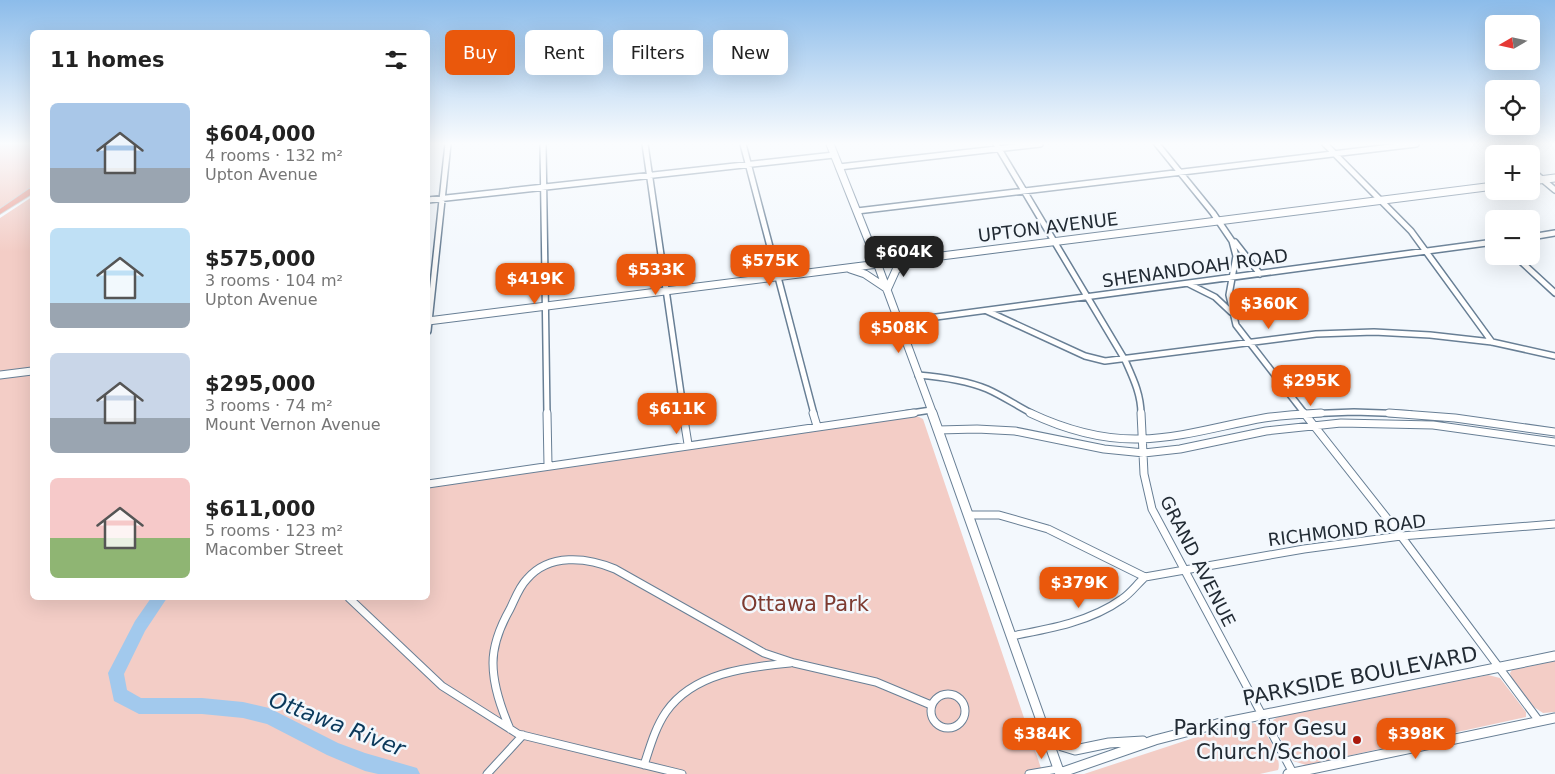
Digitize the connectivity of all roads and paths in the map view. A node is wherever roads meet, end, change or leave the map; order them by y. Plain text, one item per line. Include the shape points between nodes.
1 (444, 180) edge
2 (544, 180) edge
3 (604, 180) edge
4 (650, 180) edge
5 (752, 180) edge
6 (844, 180) edge
7 (1018, 180) edge
8 (1113, 180) edge
9 (1186, 180) edge
10 (1361, 180) edge
11 (1544, 180) edge
12 (544, 187) junction
13 (1485, 187) edge
14 (1555, 190) edge
15 (1024, 191) junction
16 (30, 192) edge
17 (442, 198) junction
18 (430, 200) edge
19 (1381, 200) junction
20 (857, 210) junction
21 (0, 212) edge
22 (1218, 220) junction
23 (1222, 226) junction
24 (1555, 233) edge
25 (1540, 235) edge
26 (868, 240) junction
27 (1054, 241) junction
28 (1485, 243) edge
29 (1426, 250) junction
30 (912, 259) junction
31 (877, 264) junction
32 (1525, 265) edge
33 (841, 268) junction
34 (1260, 274) junction
35 (778, 276) junction
36 (1230, 278) junction
37 (1188, 284) junction
38 (887, 290) junction
39 (666, 291) junction
40 (1555, 293) edge
41 (1087, 296) junction
42 (430, 303) edge
43 (546, 306) junction
44 (987, 311) junction
45 (1231, 312) junction
46 (430, 321) edge
47 (899, 322) junction
48 (1492, 342) junction
49 (1248, 343) junction
50 (1555, 356) edge
51 (1125, 360) junction
52 (30, 370) edge
53 (0, 375) edge
54 (918, 375) junction
55 (931, 410) junction
56 (1303, 414) junction
57 (1312, 425) junction
58 (817, 426) junction
59 (938, 430) junction
60 (1555, 432) edge
61 (1142, 440) junction
62 (1555, 442) edge
63 (688, 444) junction
64 (1142, 453) junction
65 (548, 465) junction
66 (430, 484) edge
67 (970, 515) junction
68 (1555, 524) edge
69 (1401, 536) junction
70 (1184, 571) junction
71 (1145, 577) junction
72 (351, 600) edge
73 (1011, 636) junction
74 (1555, 656) edge
75 (794, 663) junction
76 (1498, 667) junction
77 (931, 705) junction
78 (1261, 715) junction
79 (1555, 718) edge
80 (1539, 721) junction
81 (510, 729) junction
82 (523, 735) junction
83 (1046, 735) junction
84 (1154, 740) junction
85 (644, 765) junction
86 (1059, 772) edge
87 (489, 773) edge
88 (682, 774) edge
89 (1029, 774) edge
90 (1291, 774) edge

1 - 17 street
2 - 12 street
3 - 12 street
4 - 39 street
5 - 35 street
6 - 20 street
7 - 15 street, GRAND AVENUE
8 - 15 street
9 - 22 street
10 - 19 street
11 - 14 street
12 - 17 street
12 - 43 street
13 - 19 street, UPTON AVENUE
15 - 20 street
15 - 27 street, GRAND AVENUE
16 - 21 main road
17 - 18 street
17 - 42 street
19 - 22 street, UPTON AVENUE
19 - 29 street
20 - 26 street
22 - 23 street
22 - 27 street, UPTON AVENUE
23 - 34 street
23 - 36 street via 1235,247
24 - 25 street
26 - 30 street via 889,253
26 - 31 street
27 - 30 street, UPTON AVENUE
27 - 41 street, GRAND AVENUE
28 - 29 street, SHENANDOAH ROAD
29 - 34 street, SHENANDOAH ROAD
29 - 48 street
30 - 31 street, UPTON AVENUE
30 - 38 street via 896,270
31 - 33 street, UPTON AVENUE
31 - 38 street
32 - 40 street
33 - 35 street, UPTON AVENUE
33 - 38 street via 866,274
34 - 36 street, SHENANDOAH ROAD
35 - 39 street, UPTON AVENUE
35 - 58 street
36 - 37 street, SHENANDOAH ROAD
36 - 45 street
37 - 41 street, SHENANDOAH ROAD
37 - 45 street via 1211,294
38 - 47 street
39 - 43 street, UPTON AVENUE
39 - 63 street
41 - 44 street, SHENANDOAH ROAD
41 - 51 street, GRAND AVENUE
43 - 46 street, UPTON AVENUE
43 - 65 street
44 - 47 street, SHENANDOAH ROAD
44 - 51 street via 1084,356 1105,361
45 - 49 street
47 - 54 street
48 - 49 street via 1374,332 1316,334
48 - 50 street
49 - 51 street
49 - 56 street
51 - 61 street, GRAND AVENUE via 1141,403
52 - 53 street
54 - 55 street
54 - 61 street via 980,386 1047,420 1081,432
55 - 58 street
55 - 59 street
56 - 57 street
56 - 60 street via 1409,413
56 - 61 street via 1249,421 1175,438
57 - 62 street via 1430,426
57 - 64 street via 1187,449
57 - 69 street
58 - 63 street
59 - 64 street via 1023,432 1096,448
59 - 67 street
61 - 64 street, GRAND AVENUE
63 - 65 street
64 - 70 street, GRAND AVENUE via 1152,509
65 - 66 street
67 - 71 street via 999,515 1048,529
67 - 73 street
68 - 69 street, RICHMOND ROAD
69 - 70 street, RICHMOND ROAD via 1304,549
69 - 76 street
70 - 71 street, RICHMOND ROAD
70 - 78 street, GRAND AVENUE
71 - 73 street via 1122,599 1096,614 1052,628
72 - 81 street via 442,686
73 - 83 street
74 - 76 street, PARKSIDE BOULEVARD
75 - 77 street via 876,682
75 - 81 street via 743,643 599,561 580,558 554,562 539,568 526,579 495,644 493,661 497,692
75 - 85 street via 742,670 690,688 679,696 661,719
76 - 78 street, PARKSIDE BOULEVARD
76 - 80 street
77 - 77 street via 932,715 944,727 953,728 964,720 963,705 950,694 934,698
78 - 84 street, PARKSIDE BOULEVARD
78 - 90 street, GRAND AVENUE
79 - 80 street
80 - 90 street
81 - 82 street
82 - 85 street
82 - 87 street
83 - 84 street via 1075,750 1109,743
83 - 86 street
84 - 86 street, PARKSIDE BOULEVARD
85 - 88 street
86 - 89 street

